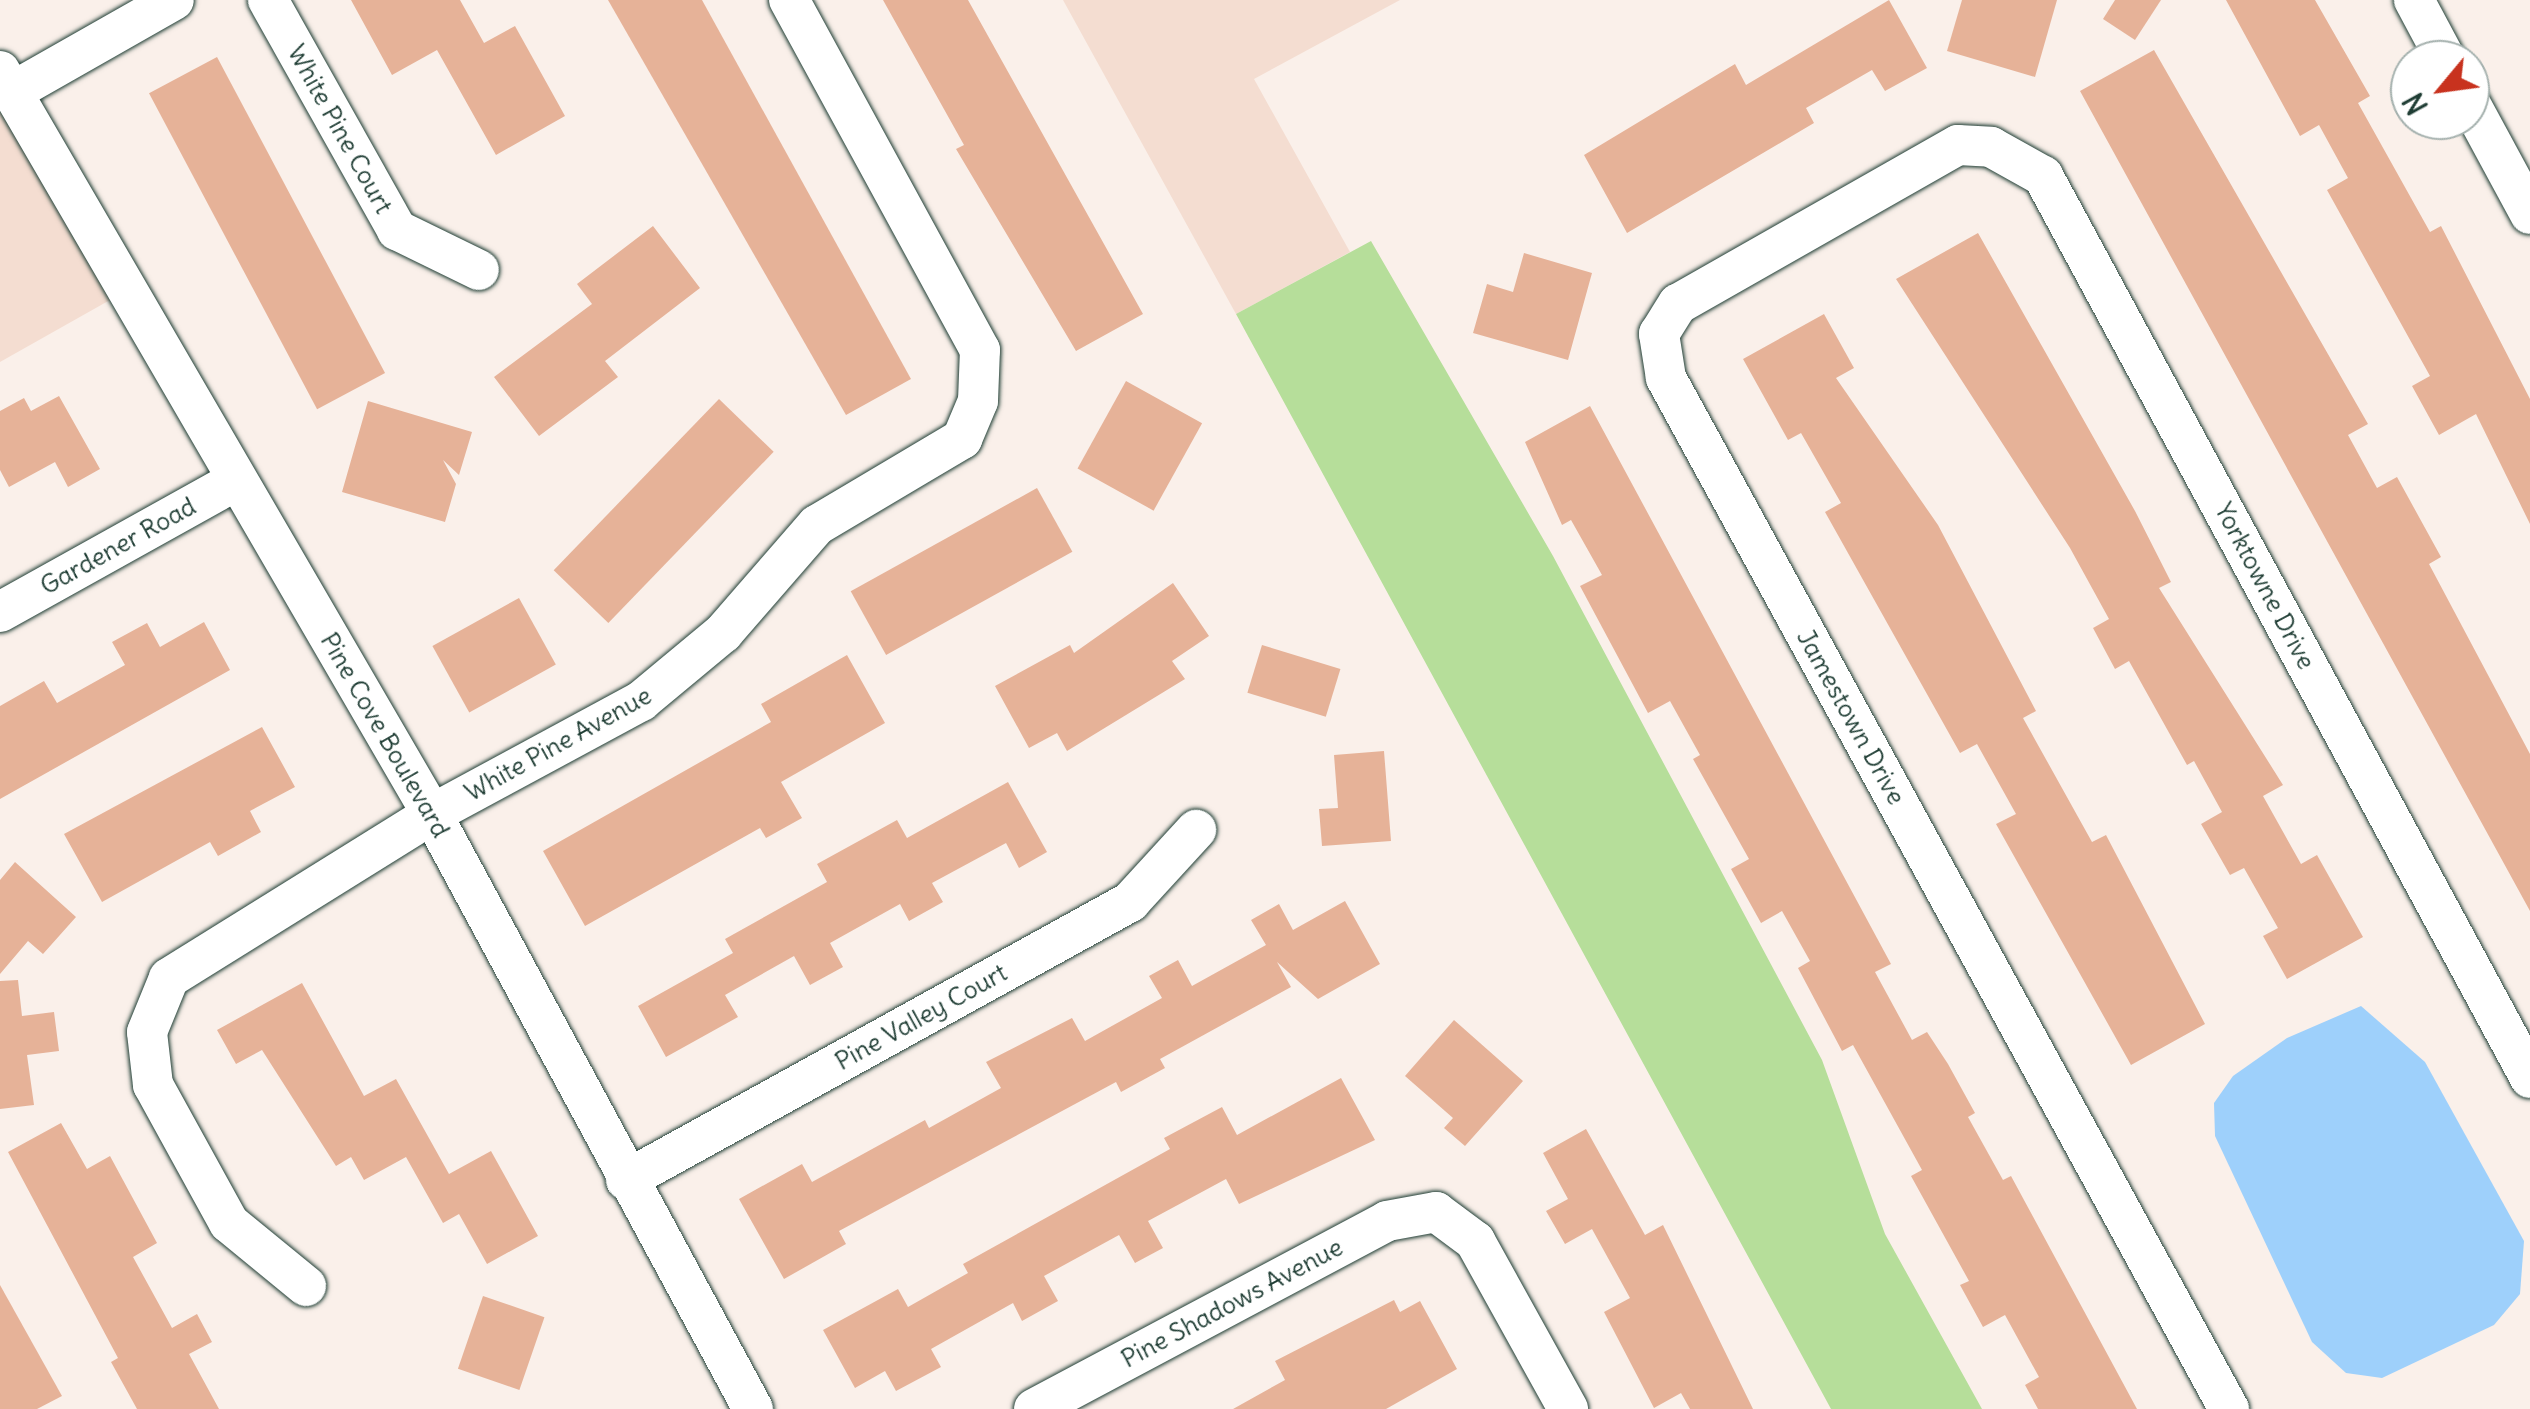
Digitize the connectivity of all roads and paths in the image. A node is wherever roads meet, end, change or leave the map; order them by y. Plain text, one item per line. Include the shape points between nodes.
1 (174, 0) edge
2 (268, 0) edge
3 (789, 0) edge
4 (2414, 0) edge
5 (2435, 40) edge
6 (6, 82) edge
7 (2490, 140) edge
8 (1958, 145) joint
9 (2530, 214) edge
10 (479, 270) dead end
11 (237, 480) junction
12 (0, 612) edge
13 (432, 814) junction
14 (1196, 830) dead end
15 (2530, 1078) edge
16 (626, 1180) junction
17 (306, 1286) dead end
18 (753, 1409) edge
19 (1034, 1409) edge
20 (1568, 1409) edge
21 (2229, 1409) edge

1 - 6 street
2 - 10 street, White Pine Court via 397,230
3 - 13 street, White Pine Avenue via 980,350 978,401 962,438 817,526 723,633 642,702
4 - 5 street
6 - 11 street, Pine Cove Boulevard
7 - 9 street
8 - 15 street, Yorktowne Drive via 1992,147 2043,176
8 - 21 street, Jamestown Drive via 1678,304 1659,334 1666,378
11 - 12 street, Gardener Road
11 - 13 street, Pine Cove Boulevard
13 - 16 street, Pine Cove Boulevard
13 - 17 street, White Pine Avenue via 212,944 169,978 147,1032 153,1086 229,1223
14 - 16 street, Pine Valley Court via 1130,902
16 - 18 street, Pine Cove Boulevard
19 - 20 street, Pine Shadows Avenue via 1387,1220 1436,1212 1475,1240

